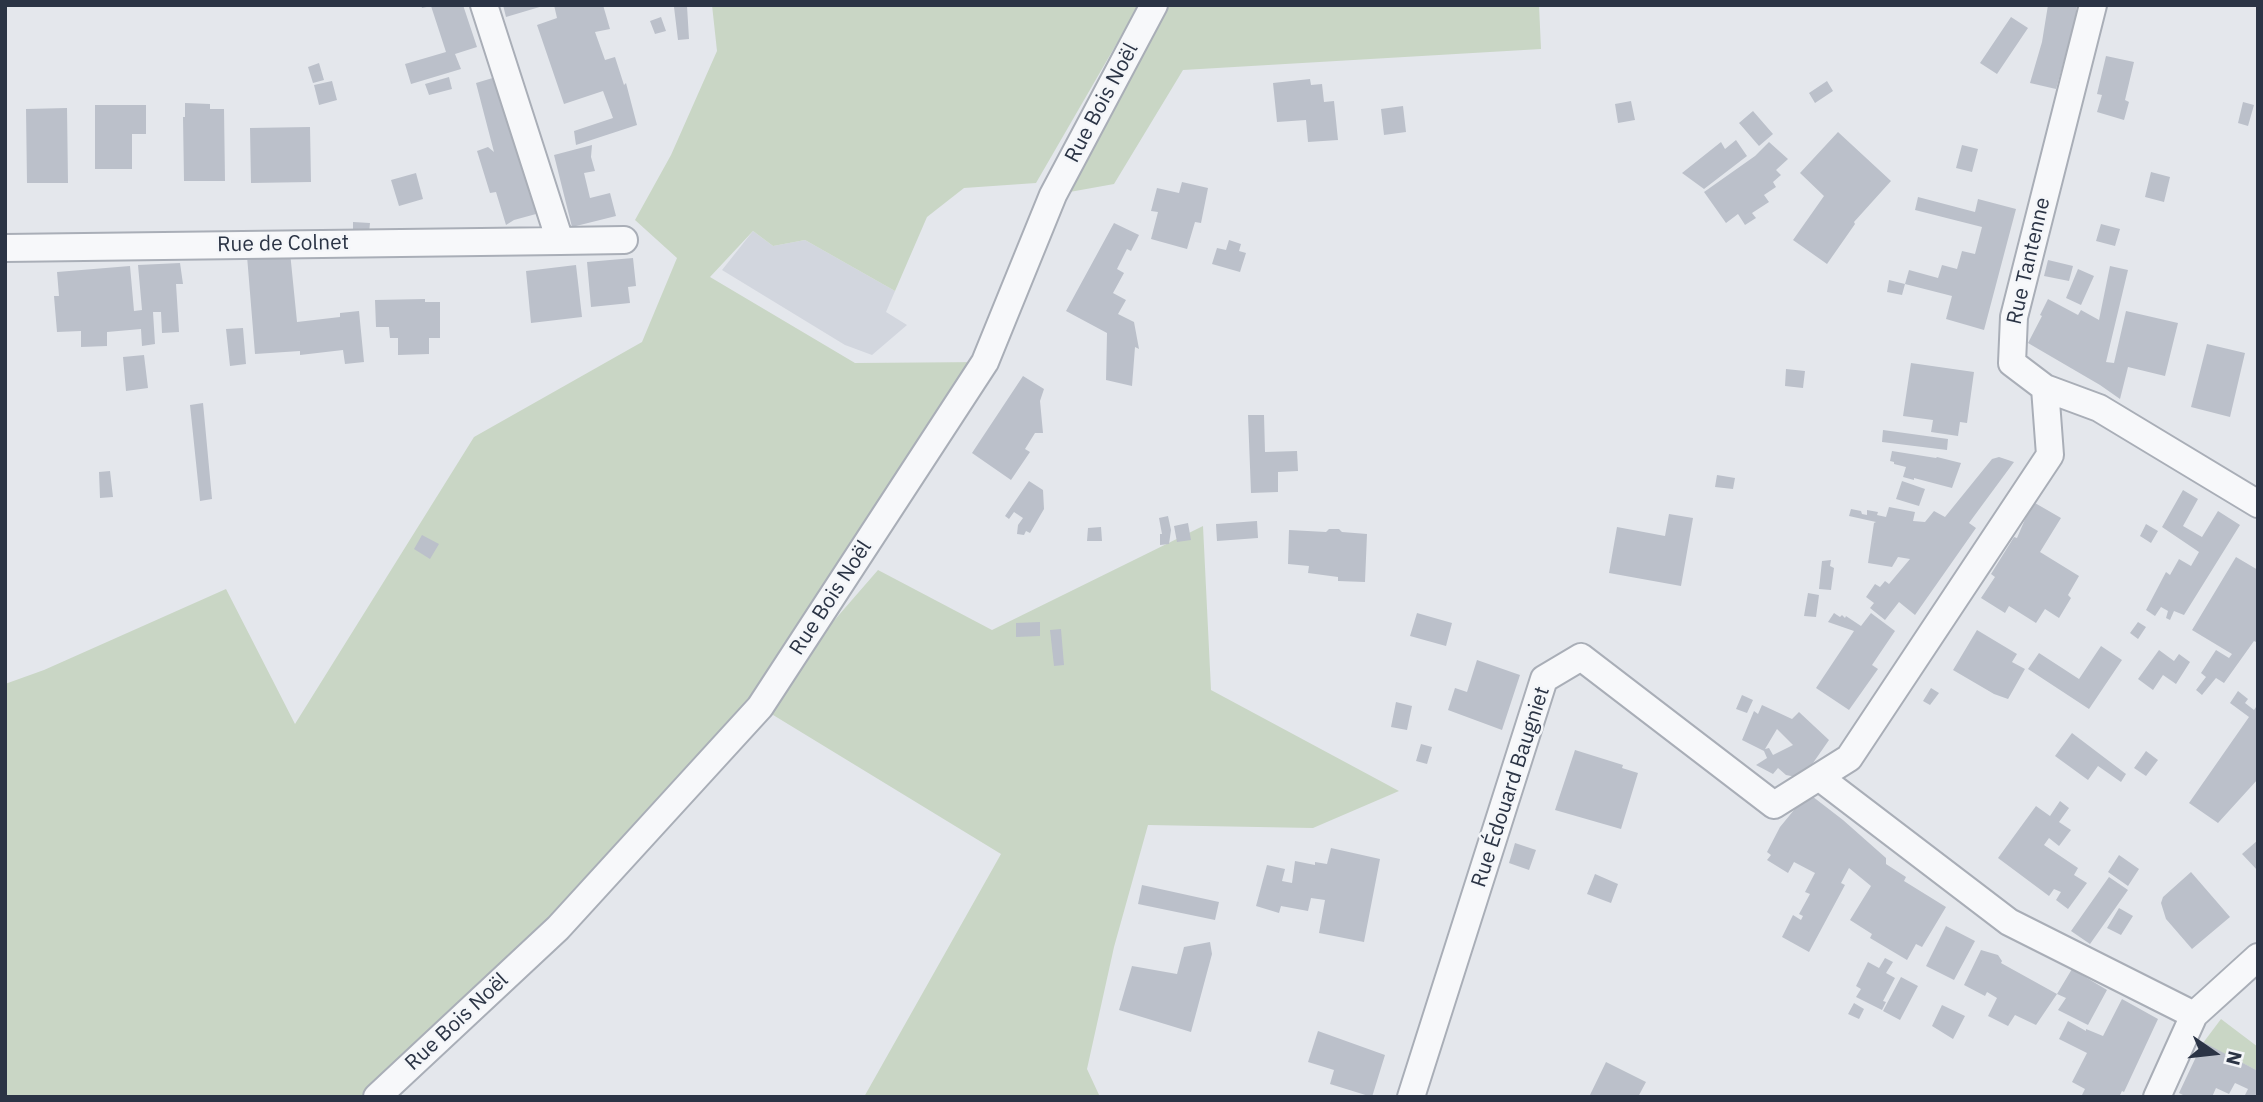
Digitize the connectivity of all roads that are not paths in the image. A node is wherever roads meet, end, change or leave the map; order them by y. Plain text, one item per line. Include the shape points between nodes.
1 (484, 5) edge
2 (1154, 5) edge
3 (2093, 5) edge
4 (624, 240) dead end
5 (560, 242) junction
6 (5, 248) edge
7 (2045, 388) junction
8 (2258, 504) edge
9 (1819, 777) junction
10 (2258, 957) edge
11 (2194, 1015) junction
12 (377, 1097) edge
13 (1411, 1097) edge
14 (2157, 1097) edge

1 - 5 street
2 - 12 street, Rue Bois Noël via 1053,195 985,362 760,706 558,928
3 - 7 street, Rue Tantenne via 2014,317 2011,363
4 - 5 street, Rue de Colnet
5 - 6 street, Rue de Colnet
7 - 8 street, Rue Tantenne via 2099,408
7 - 9 street, Rue Édouard Baugniet via 2050,455 1849,758
9 - 11 street via 2009,922
9 - 13 street, Rue Édouard Baugniet via 1774,805 1581,657 1544,679
10 - 11 street
11 - 14 street

